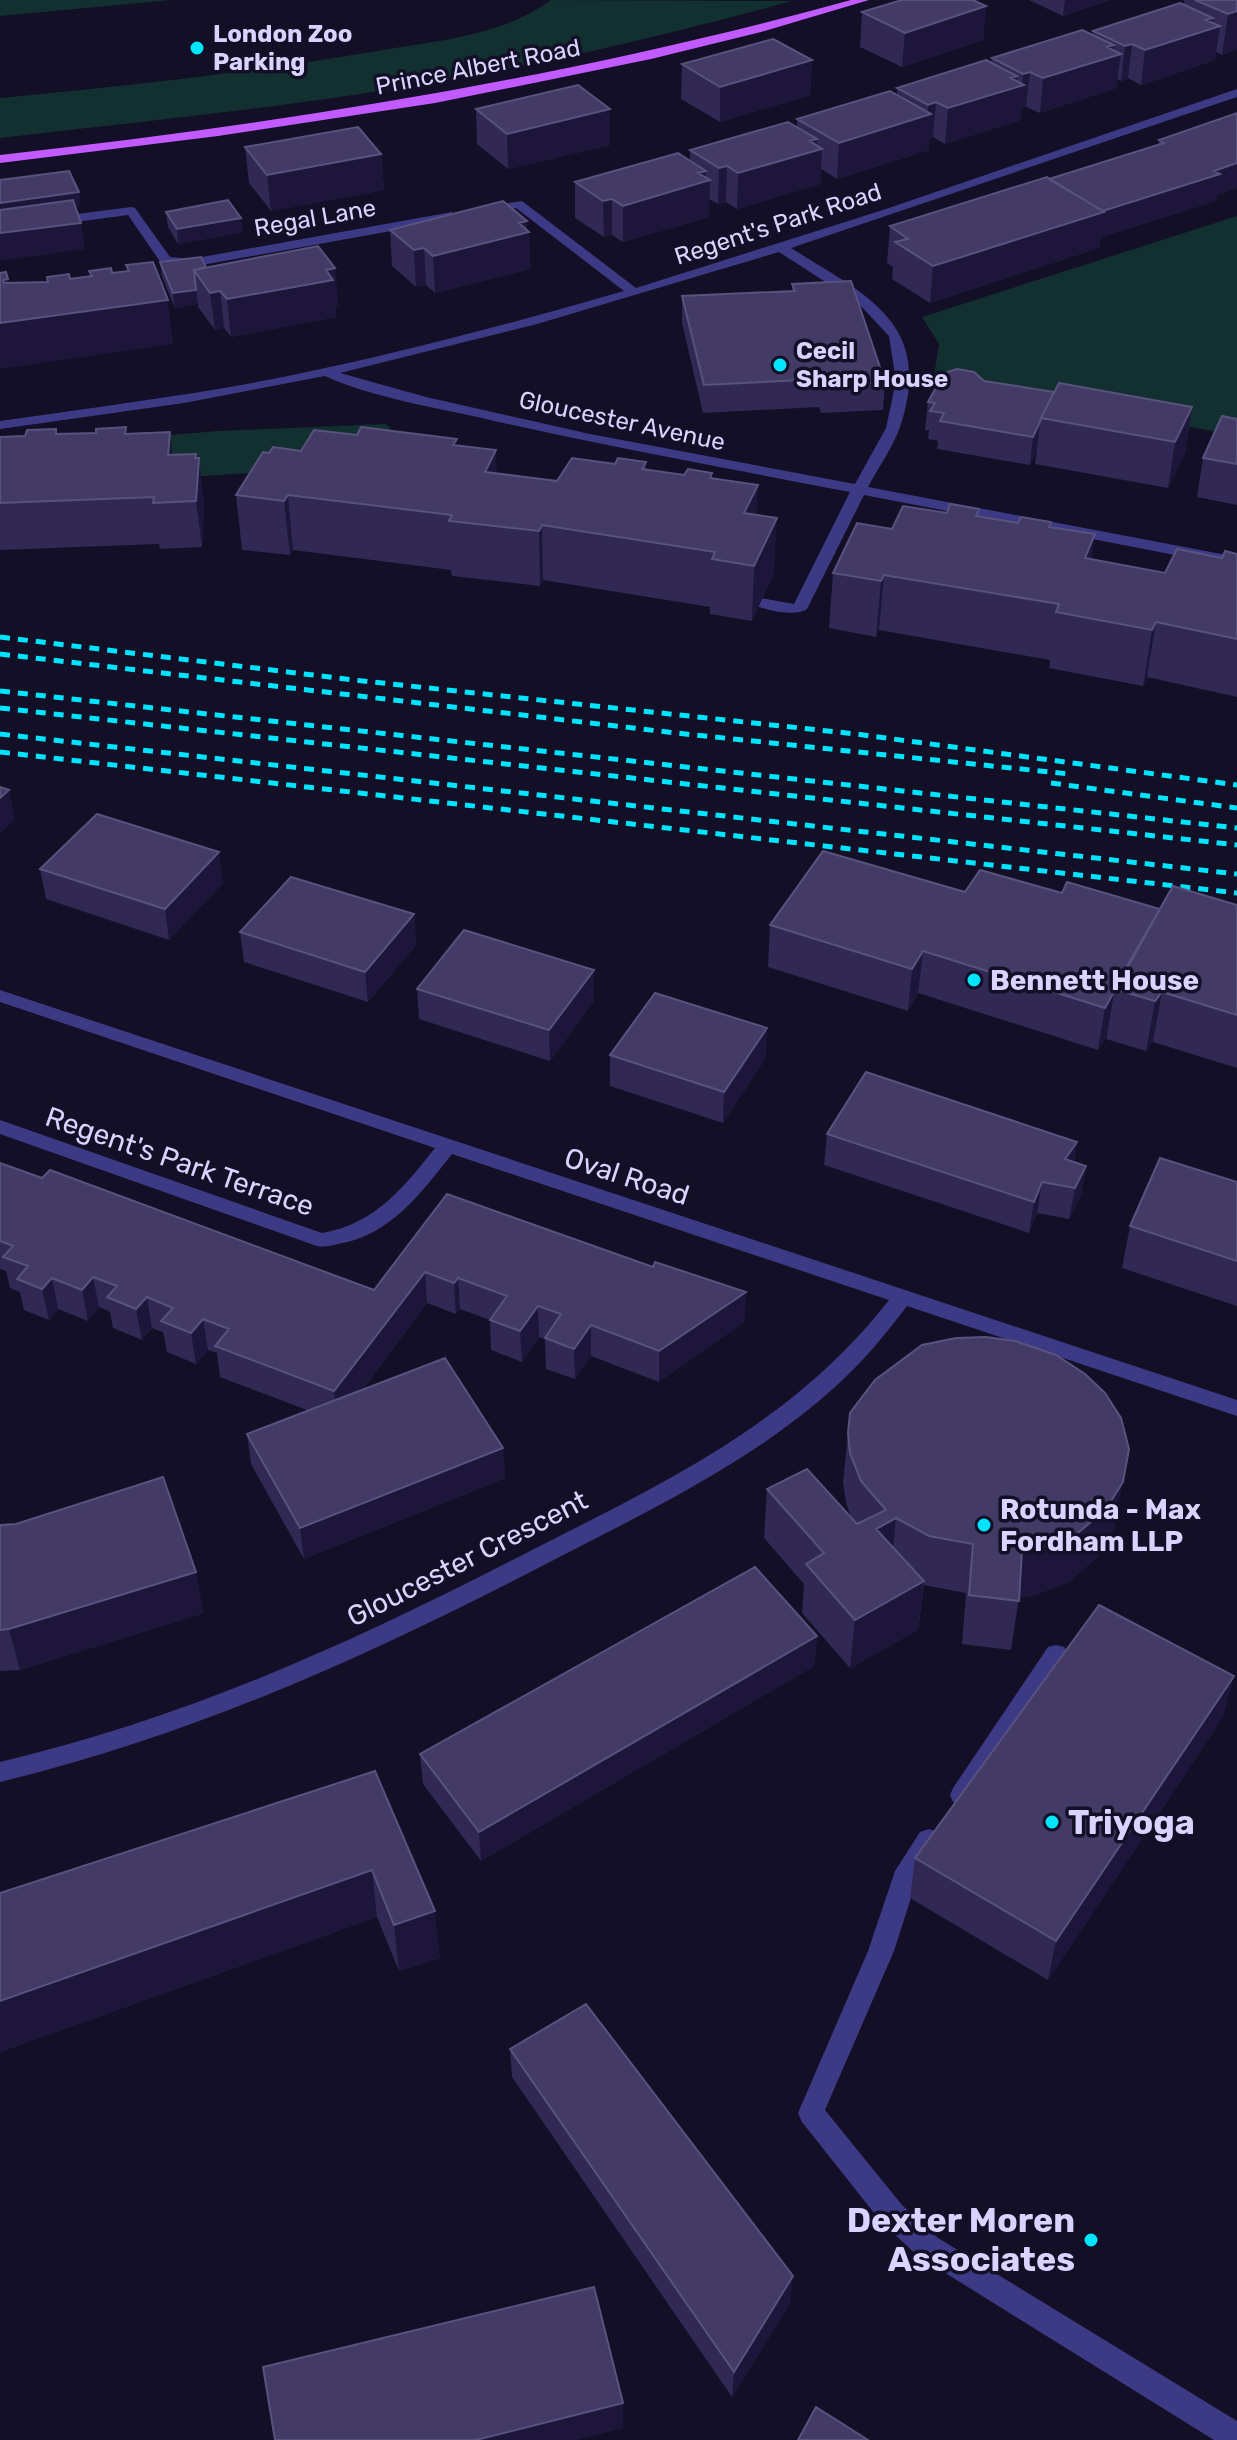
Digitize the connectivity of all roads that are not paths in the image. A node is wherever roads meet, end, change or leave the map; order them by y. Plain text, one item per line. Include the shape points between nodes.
1 (863, 0) edge
2 (1237, 93) edge
3 (0, 159) edge
4 (0, 228) edge
5 (780, 247) junction
6 (633, 292) junction
7 (325, 371) junction
8 (0, 425) edge
9 (859, 490) junction
10 (1237, 562) edge
11 (760, 603) edge
12 (0, 996) edge
13 (0, 1127) edge
14 (447, 1146) junction
15 (902, 1297) junction
16 (1237, 1408) edge
17 (1056, 1654) dead end
18 (0, 1772) edge
19 (1237, 2438) edge

1 - 3 main road, Prince Albert Road via 755,31 490,89 264,126
2 - 5 street, Regent's Park Road
4 - 6 street, Regal Lane via 131,211 166,260 191,263 518,204
5 - 6 street, Regent's Park Road
5 - 9 street via 863,300 896,336 903,381 898,416
6 - 7 street, Regent's Park Road
7 - 8 street
7 - 9 street, Gloucester Avenue via 350,382 590,438
9 - 10 street, Gloucester Avenue
9 - 11 street via 816,587 799,609
12 - 14 street, Oval Road
13 - 14 street, Regent's Park Terrace via 321,1240 363,1233 381,1221
14 - 15 street, Oval Road
15 - 16 street, Oval Road
15 - 18 street, Gloucester Crescent via 860,1353 818,1393 738,1449 649,1500 424,1617 206,1713
17 - 19 street via 907,1871 881,1951 811,2113 892,2214 928,2247

